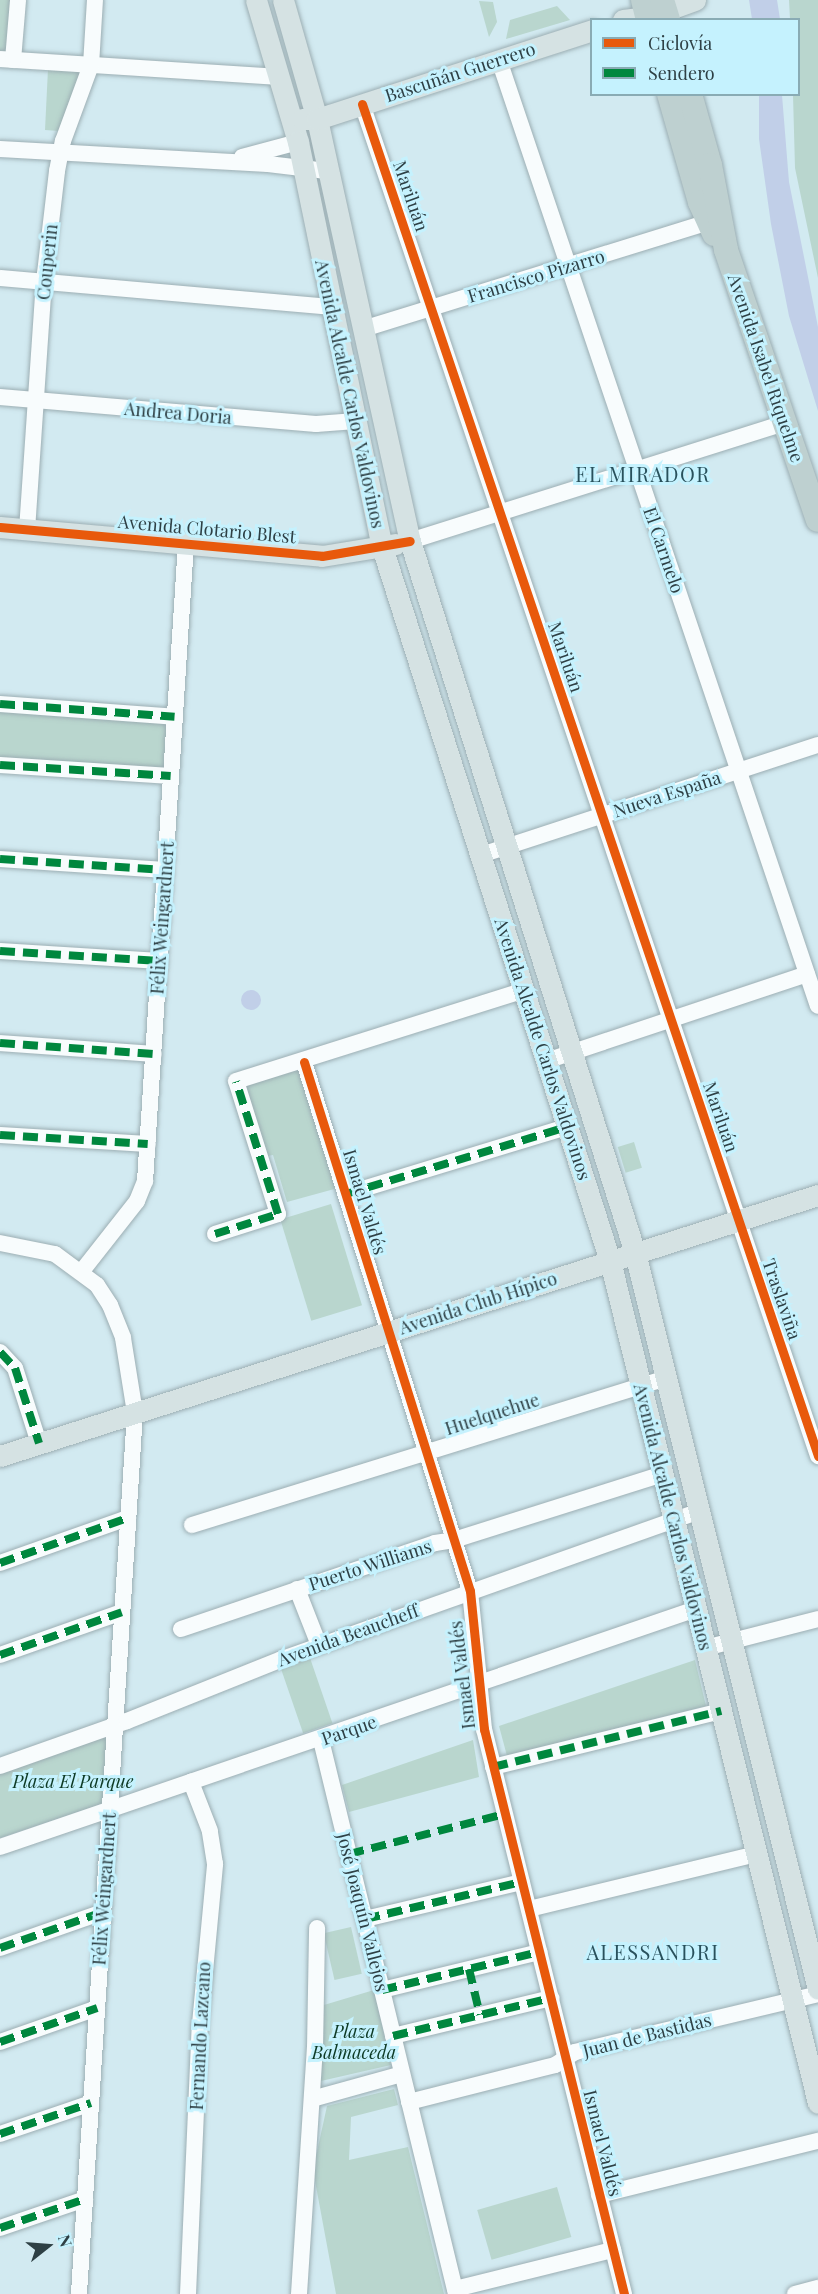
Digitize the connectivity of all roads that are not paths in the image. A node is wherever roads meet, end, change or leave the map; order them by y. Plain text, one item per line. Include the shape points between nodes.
1 (18, 0) edge
2 (95, 0) edge
3 (256, 0) edge
4 (283, 0) edge
5 (695, 0) edge
6 (649, 11) edge
7 (590, 30) edge
8 (7, 59) edge
9 (499, 60) junction
10 (91, 65) junction
11 (279, 77) junction
12 (670, 96) edge
13 (691, 96) edge
14 (362, 104) junction
15 (317, 118) junction
16 (293, 119) junction
17 (298, 142) junction
18 (0, 149) edge
19 (60, 153) junction
20 (227, 161) junction
21 (304, 168) junction
22 (327, 171) junction
23 (708, 222) junction
24 (340, 225) junction
25 (317, 230) junction
26 (726, 250) junction
27 (568, 266) junction
28 (0, 278) edge
29 (44, 282) junction
30 (331, 307) junction
31 (431, 308) junction
32 (363, 329) junction
33 (338, 336) junction
34 (0, 397) edge
35 (36, 400) junction
36 (785, 423) junction
37 (358, 430) junction
38 (386, 438) junction
39 (637, 470) junction
40 (500, 513) junction
41 (818, 520) edge
42 (0, 527) edge
43 (27, 530) junction
44 (410, 541) junction
45 (186, 544) junction
46 (382, 547) junction
47 (424, 585) junction
48 (398, 593) junction
49 (458, 692) junction
50 (432, 700) junction
51 (0, 705) edge
52 (175, 717) junction
53 (818, 745) edge
54 (0, 765) edge
55 (739, 771) junction
56 (171, 776) junction
57 (602, 816) junction
58 (507, 847) junction
59 (481, 855) junction
60 (0, 860) edge
61 (165, 870) junction
62 (518, 883) junction
63 (493, 892) junction
64 (526, 906) junction
65 (500, 915) junction
66 (535, 935) junction
67 (509, 943) junction
68 (0, 951) edge
69 (542, 959) junction
70 (160, 961) junction
71 (517, 969) junction
72 (807, 974) junction
73 (524, 990) junction
74 (818, 1006) edge
75 (671, 1019) junction
76 (0, 1043) edge
77 (572, 1052) junction
78 (154, 1054) junction
79 (546, 1061) junction
80 (304, 1062) junction
81 (0, 1135) edge
82 (570, 1135) junction
83 (148, 1144) junction
84 (602, 1148) junction
85 (581, 1170) junction
86 (346, 1194) junction
87 (818, 1195) edge
88 (738, 1220) junction
89 (215, 1234) dead end
90 (0, 1243) edge
91 (635, 1253) junction
92 (610, 1261) junction
93 (82, 1271) junction
94 (389, 1332) junction
95 (0, 1352) edge
96 (666, 1378) junction
97 (640, 1384) junction
98 (135, 1413) junction
99 (39, 1443) junction
100 (427, 1452) junction
101 (0, 1456) edge
102 (818, 1456) edge
103 (663, 1474) junction
104 (699, 1510) junction
105 (128, 1518) junction
106 (674, 1520) junction
107 (192, 1525) dead end
108 (454, 1540) junction
109 (0, 1563) edge
110 (297, 1589) junction
111 (470, 1591) junction
112 (696, 1609) junction
113 (122, 1612) junction
114 (818, 1619) edge
115 (181, 1629) dead end
116 (732, 1642) junction
117 (319, 1645) junction
118 (705, 1648) junction
119 (0, 1655) edge
120 (477, 1685) junction
121 (721, 1711) junction
122 (115, 1726) junction
123 (321, 1740) junction
124 (762, 1764) junction
125 (0, 1766) edge
126 (493, 1767) junction
127 (735, 1769) junction
128 (191, 1782) junction
129 (110, 1808) junction
130 (0, 1847) edge
131 (756, 1854) junction
132 (789, 1875) junction
133 (764, 1881) junction
134 (522, 1882) junction
135 (529, 1909) junction
136 (103, 1912) junction
137 (365, 1919) junction
138 (317, 1928) dead end
139 (0, 1948) edge
140 (539, 1952) junction
141 (818, 1989) edge
142 (382, 1990) junction
143 (818, 1994) edge
144 (550, 1998) junction
145 (792, 1999) junction
146 (97, 2007) junction
147 (393, 2036) junction
148 (0, 2042) edge
149 (566, 2058) junction
150 (402, 2074) junction
151 (312, 2098) junction
152 (409, 2102) junction
153 (91, 2103) junction
154 (818, 2103) edge
155 (0, 2134) edge
156 (818, 2141) edge
157 (599, 2195) junction
158 (85, 2199) junction
159 (0, 2228) edge
160 (613, 2250) junction
161 (818, 2288) edge
162 (456, 2291) edge
163 (79, 2294) edge
164 (189, 2294) edge
165 (298, 2294) edge
166 (624, 2294) edge
167 (795, 2294) edge

1 - 8 street
2 - 10 street, Couperin
3 - 11 main road, Avenida Alcalde Carlos Valdovinos
4 - 15 main road, Avenida Alcalde Carlos Valdovinos
5 - 6 main road
7 - 9 main road, Bascuñán Guerrero
8 - 10 street
9 - 14 main road, Bascuñán Guerrero
9 - 27 street, El Carmelo
10 - 11 street
10 - 19 street, Couperin
11 - 16 main road, Avenida Alcalde Carlos Valdovinos
12 - 23 highway, Avenida Isabel Riquelme
13 - 26 highway, Avenida Isabel Riquelme via 710,165
14 - 15 main road, Bascuñán Guerrero
14 - 31 street, Mariluán
15 - 16 main road, Bascuñán Guerrero
15 - 22 main road, Avenida Alcalde Carlos Valdovinos
16 - 17 main road, Avenida Alcalde Carlos Valdovinos
17 - 20 street
17 - 21 main road, Avenida Alcalde Carlos Valdovinos
18 - 19 street
19 - 20 street
19 - 29 street, Couperin
20 - 21 street
21 - 22 street
21 - 25 main road, Avenida Alcalde Carlos Valdovinos
22 - 24 main road, Avenida Alcalde Carlos Valdovinos
23 - 26 highway, Avenida Isabel Riquelme
23 - 27 street, Francisco Pizarro
24 - 25 main road
24 - 32 main road, Avenida Alcalde Carlos Valdovinos
25 - 30 main road, Avenida Alcalde Carlos Valdovinos
26 - 36 highway, Avenida Isabel Riquelme
27 - 31 street, Francisco Pizarro
27 - 39 street, El Carmelo
28 - 29 street
29 - 30 street
29 - 35 street, Couperin
30 - 33 main road, Avenida Alcalde Carlos Valdovinos
31 - 32 street, Francisco Pizarro
31 - 40 street, Mariluán
32 - 33 main road
32 - 38 main road, Avenida Alcalde Carlos Valdovinos
33 - 37 main road, Avenida Alcalde Carlos Valdovinos
34 - 35 street, Andrea Doria
35 - 37 street, Andrea Doria
35 - 43 street, Couperin
36 - 39 street
36 - 41 highway, Avenida Isabel Riquelme
37 - 38 main road
37 - 46 main road, Avenida Alcalde Carlos Valdovinos
38 - 44 main road, Avenida Alcalde Carlos Valdovinos
39 - 40 street
39 - 55 street, El Carmelo
40 - 44 street
40 - 57 street, Mariluán
42 - 43 main road, Avenida Clotario Blest
43 - 45 main road, Avenida Clotario Blest
44 - 46 main road, Avenida Clotario Blest
44 - 47 main road, Avenida Alcalde Carlos Valdovinos
45 - 46 main road, Avenida Clotario Blest via 322,556
45 - 52 street, Félix Weingardnert
46 - 48 main road, Avenida Alcalde Carlos Valdovinos
47 - 48 main road
47 - 49 main road, Avenida Alcalde Carlos Valdovinos
48 - 50 main road, Avenida Alcalde Carlos Valdovinos
49 - 50 main road
49 - 58 main road, Avenida Alcalde Carlos Valdovinos
50 - 59 main road, Avenida Alcalde Carlos Valdovinos
51 - 52 street
52 - 56 street, Félix Weingardnert
53 - 55 street, Nueva España
54 - 56 street
55 - 57 street, Nueva España
55 - 72 street, El Carmelo
56 - 61 street, Félix Weingardnert
57 - 58 street, Nueva España
57 - 75 street, Mariluán
58 - 59 street, Nueva España
58 - 62 main road, Avenida Alcalde Carlos Valdovinos
59 - 63 main road, Avenida Alcalde Carlos Valdovinos
60 - 61 street
61 - 70 street, Félix Weingardnert
62 - 63 main road via 507,894
62 - 64 main road, Avenida Alcalde Carlos Valdovinos
63 - 65 main road, Avenida Alcalde Carlos Valdovinos
64 - 65 main road via 510,904
64 - 66 main road, Avenida Alcalde Carlos Valdovinos
65 - 67 main road, Avenida Alcalde Carlos Valdovinos
66 - 67 main road via 523,947
66 - 69 main road, Avenida Alcalde Carlos Valdovinos
67 - 71 main road, Avenida Alcalde Carlos Valdovinos
68 - 70 street
69 - 71 main road via 525,957
69 - 77 main road, Avenida Alcalde Carlos Valdovinos
70 - 78 street, Félix Weingardnert
71 - 73 main road, Avenida Alcalde Carlos Valdovinos
72 - 74 street, El Carmelo
72 - 75 street
73 - 79 main road, Avenida Alcalde Carlos Valdovinos
73 - 80 street
75 - 77 street
75 - 88 street, Mariluán
76 - 78 street
77 - 79 street
77 - 84 main road, Avenida Alcalde Carlos Valdovinos
78 - 83 street, Félix Weingardnert
79 - 82 main road, Avenida Alcalde Carlos Valdovinos
80 - 86 street, Ismael Valdés
80 - 89 street via 236,1081 278,1214
81 - 83 street
82 - 84 main road via 587,1150
82 - 85 main road, Avenida Alcalde Carlos Valdovinos
82 - 86 street
83 - 93 street, Félix Weingardnert via 142,1194
84 - 85 main road via 586,1157
84 - 91 main road, Avenida Alcalde Carlos Valdovinos
85 - 92 main road, Avenida Alcalde Carlos Valdovinos
86 - 94 street, Ismael Valdés
87 - 88 main road, Avenida Club Hípico
88 - 91 main road, Avenida Club Hípico
88 - 102 street, Traslaviña
90 - 93 street, Félix Weingardnert via 46,1250
91 - 92 main road, Avenida Club Hípico
91 - 96 main road, Avenida Alcalde Carlos Valdovinos
92 - 94 main road, Avenida Club Hípico
92 - 97 main road, Avenida Alcalde Carlos Valdovinos
93 - 98 street, Félix Weingardnert via 104,1294 118,1323
94 - 98 main road, Avenida Club Hípico
94 - 100 street, Ismael Valdés
95 - 99 street via 15,1368
96 - 97 street, Huelquehue
96 - 104 main road, Avenida Alcalde Carlos Valdovinos
97 - 100 street, Huelquehue
97 - 103 main road, Avenida Alcalde Carlos Valdovinos
98 - 99 main road, Avenida Club Hípico
98 - 105 street, Félix Weingardnert
99 - 101 main road, Avenida Club Hípico
100 - 107 street, Huelquehue
100 - 108 street, Ismael Valdés
103 - 106 main road, Avenida Alcalde Carlos Valdovinos
103 - 108 street, Puerto Williams
104 - 106 street, Avenida Beaucheff
104 - 116 main road, Avenida Alcalde Carlos Valdovinos
105 - 109 street
105 - 113 street, Félix Weingardnert
106 - 111 street, Avenida Beaucheff
106 - 112 main road, Avenida Alcalde Carlos Valdovinos
108 - 110 street, Puerto Williams
108 - 111 street, Ismael Valdés
110 - 115 street, Puerto Williams
110 - 117 street
111 - 117 street, Avenida Beaucheff
111 - 120 street, Ismael Valdés
112 - 118 main road, Avenida Alcalde Carlos Valdovinos
112 - 120 street, Parque
113 - 119 street
113 - 122 street, Félix Weingardnert
114 - 116 street
116 - 118 street
116 - 124 main road, Avenida Alcalde Carlos Valdovinos
117 - 122 street, Avenida Beaucheff
118 - 121 main road, Avenida Alcalde Carlos Valdovinos
120 - 123 street, Parque
120 - 126 street, Ismael Valdés
121 - 126 street
121 - 127 main road, Avenida Alcalde Carlos Valdovinos
122 - 125 street, Avenida Beaucheff
122 - 129 street, Félix Weingardnert
123 - 128 street, Parque
123 - 137 street, José Joaquín Vallejos
124 - 127 main road
124 - 132 main road, Avenida Alcalde Carlos Valdovinos
126 - 134 street, Ismael Valdés
127 - 131 main road, Avenida Alcalde Carlos Valdovinos
128 - 129 street, Parque
128 - 164 street, Fernando Lazcano via 210,1831 215,1864
129 - 130 street, Parque
129 - 136 street, Félix Weingardnert
131 - 133 main road, Avenida Alcalde Carlos Valdovinos
131 - 135 street
132 - 133 main road
132 - 141 main road, Avenida Alcalde Carlos Valdovinos
133 - 145 main road, Avenida Alcalde Carlos Valdovinos
134 - 135 street, Ismael Valdés
134 - 137 street
135 - 140 street, Ismael Valdés
136 - 139 street
136 - 146 street, Félix Weingardnert
137 - 142 street, José Joaquín Vallejos
138 - 151 street
140 - 142 street
140 - 144 street, Ismael Valdés
142 - 147 street, José Joaquín Vallejos
143 - 145 street, Juan de Bastidas
144 - 147 street
144 - 149 street, Ismael Valdés
145 - 149 street, Juan de Bastidas via 575,2052
145 - 154 main road, Avenida Alcalde Carlos Valdovinos
146 - 148 street
146 - 153 street, Félix Weingardnert
147 - 150 street, José Joaquín Vallejos
149 - 152 street, Juan de Bastidas via 555,2065
149 - 157 street, Ismael Valdés
150 - 151 street
150 - 152 street, José Joaquín Vallejos
151 - 165 street
152 - 162 street, José Joaquín Vallejos
153 - 155 street
153 - 158 street, Félix Weingardnert
156 - 157 street
157 - 160 street, Ismael Valdés
158 - 159 street
158 - 163 street, Félix Weingardnert
160 - 162 street
160 - 166 street, Ismael Valdés
161 - 167 street

